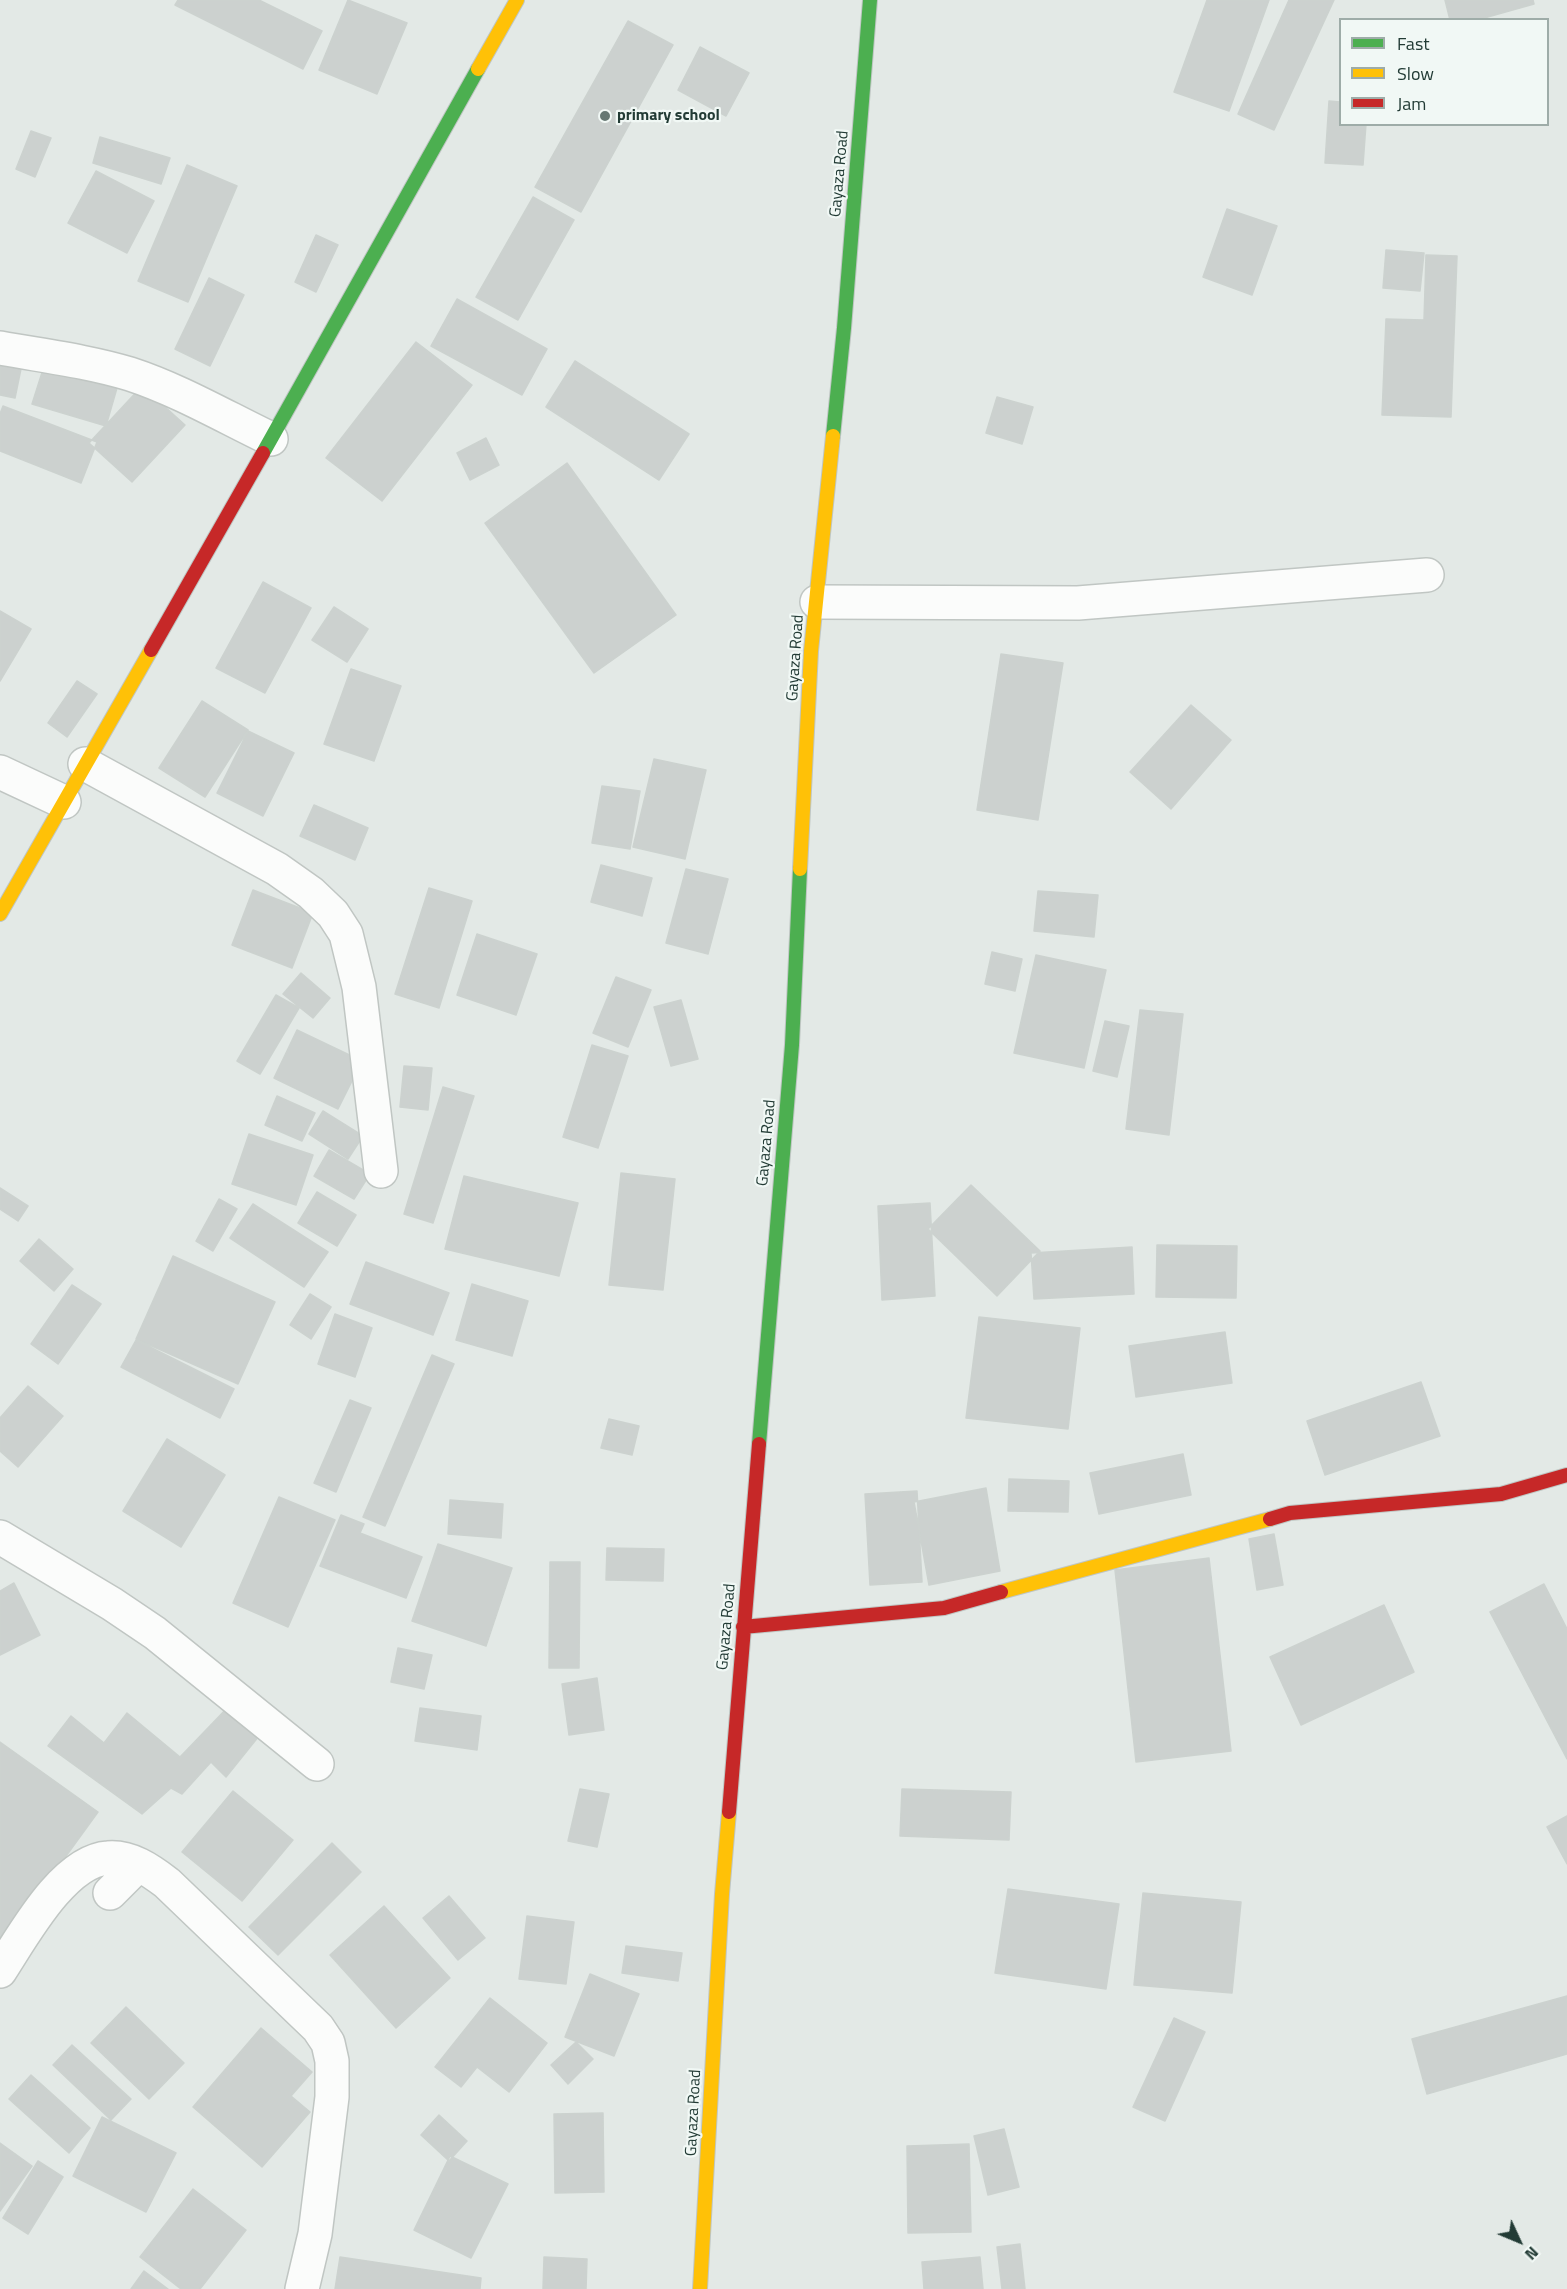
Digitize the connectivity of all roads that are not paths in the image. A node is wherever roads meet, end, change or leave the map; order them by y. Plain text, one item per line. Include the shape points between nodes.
1 (517, 0) edge
2 (870, 0) edge
3 (0, 348) edge
4 (271, 439) junction
5 (1427, 575) dead end
6 (817, 602) junction
7 (85, 764) junction
8 (0, 772) edge
9 (64, 802) junction
10 (0, 915) edge
11 (381, 1171) dead end
12 (1567, 1475) edge
13 (0, 1536) edge
14 (744, 1627) junction
15 (317, 1764) dead end
16 (138, 1865) junction
17 (110, 1893) dead end
18 (0, 1971) edge
19 (302, 2289) edge
20 (700, 2289) edge

1 - 4 main road
2 - 6 main road, Gayaza Road
3 - 4 street via 131,375
4 - 7 main road
5 - 6 street via 1078,603
6 - 14 main road, Gayaza Road via 811,651 792,1045
7 - 9 main road
7 - 11 street via 277,869 311,892 333,914 346,934 360,987
8 - 9 street
9 - 10 main road
12 - 14 main road via 1501,1494 1290,1513 944,1608
13 - 15 street via 155,1633
14 - 20 main road, Gayaza Road via 722,1894
16 - 17 street
16 - 18 street via 110,1857 89,1861 72,1873 28,1927
16 - 19 street via 167,1883 318,2028 328,2043 332,2097 315,2234

